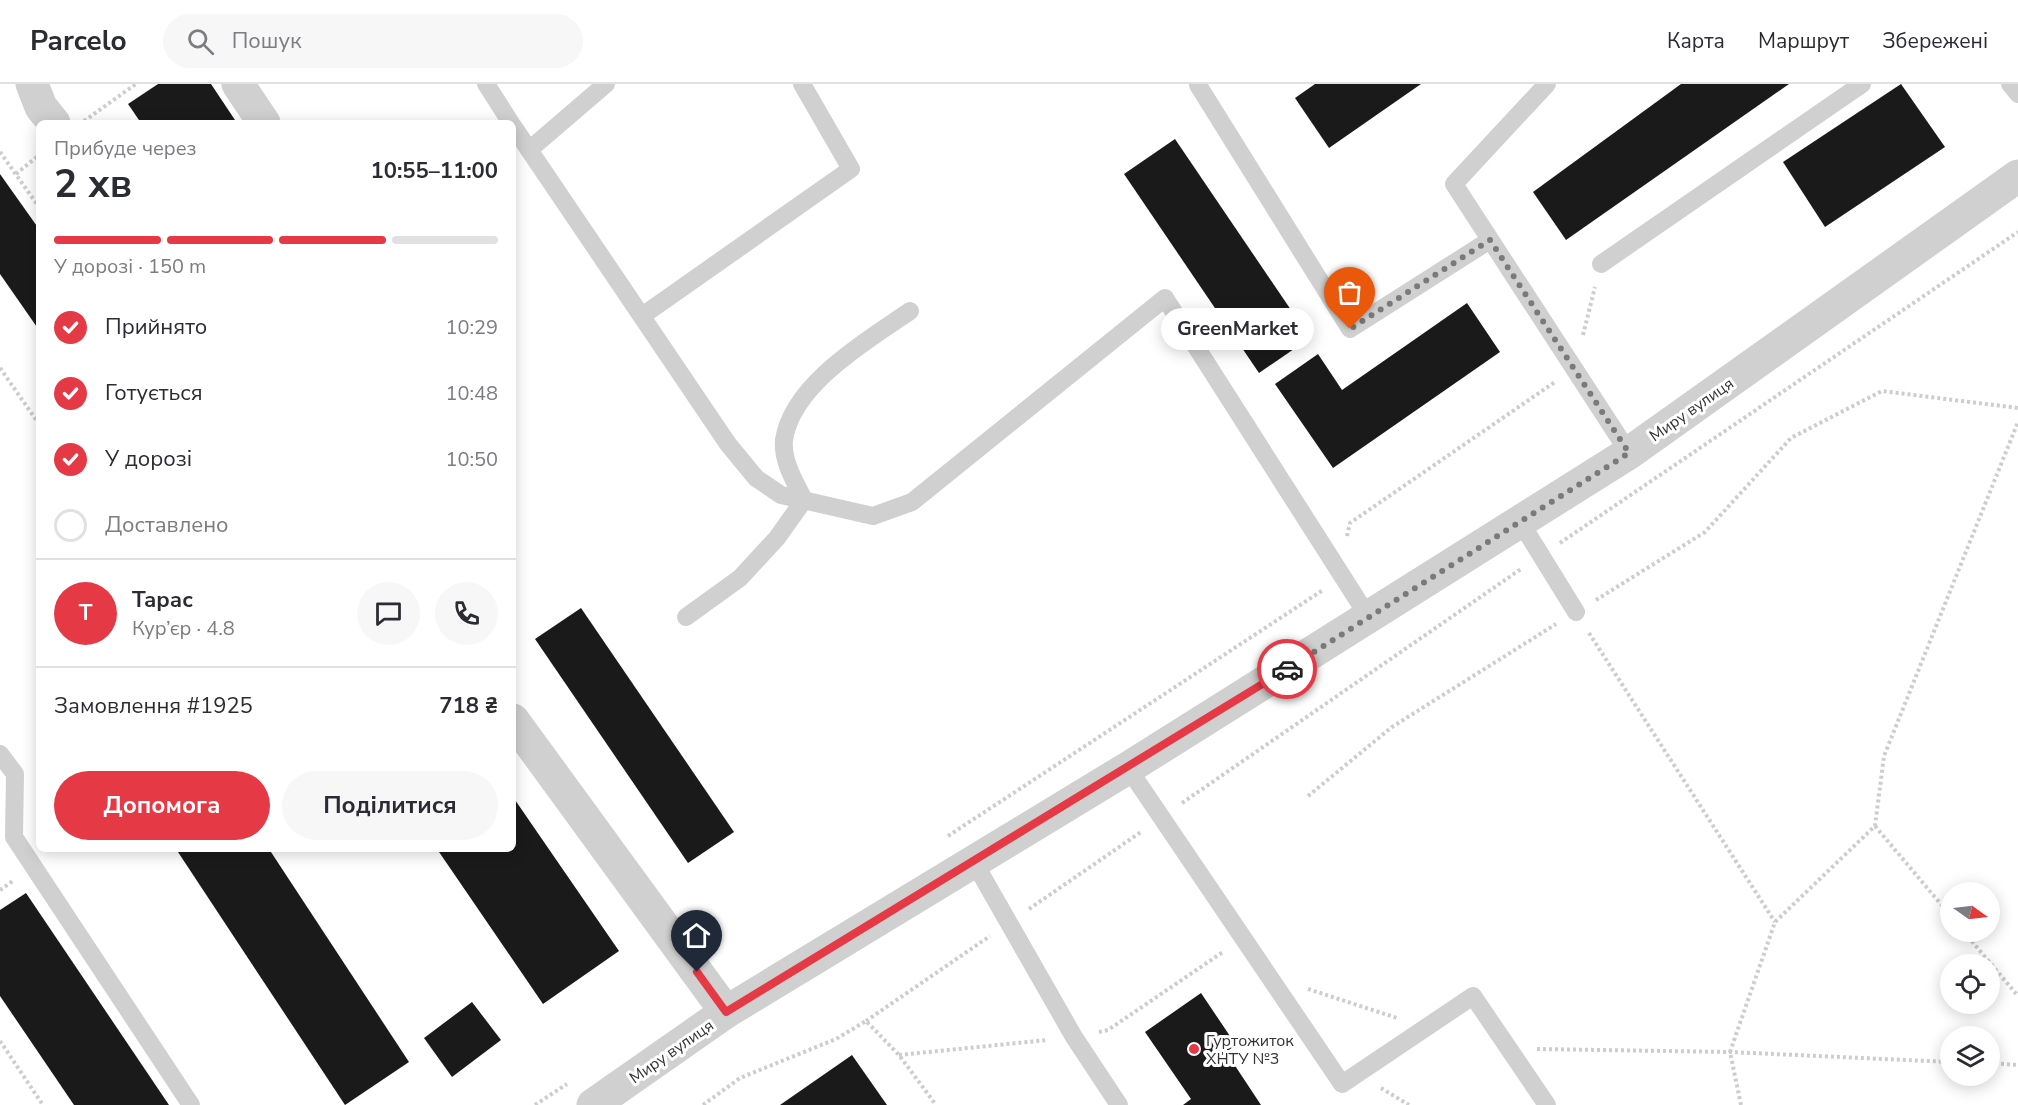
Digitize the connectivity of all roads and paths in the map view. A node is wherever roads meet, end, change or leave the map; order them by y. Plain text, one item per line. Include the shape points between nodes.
1 (32, 84) edge
2 (136, 84) edge
3 (238, 84) edge
4 (486, 84) edge
5 (606, 84) edge
6 (802, 84) edge
7 (1547, 84) edge
8 (1862, 84) edge
9 (2010, 84) edge
10 (1198, 85) edge
11 (2018, 94) edge
12 (52, 120) edge
13 (85, 120) edge
14 (262, 120) edge
15 (509, 120) edge
16 (516, 130) edge
17 (529, 150) junction
18 (0, 152) edge
19 (36, 157) edge
20 (16, 174) junction
21 (2018, 176) edge
22 (36, 203) edge
23 (2018, 232) edge
24 (1490, 240) junction
25 (1601, 264) joint
26 (910, 311) dead end
27 (642, 316) junction
28 (0, 368) edge
29 (1575, 369) junction
30 (2018, 408) edge
31 (36, 420) edge
32 (2018, 422) edge
33 (1629, 453) junction
34 (804, 500) junction
35 (1521, 523) junction
36 (1541, 555) junction
37 (1338, 569) junction
38 (1576, 612) junction
39 (686, 617) dead end
40 (1369, 618) junction
41 (516, 724) edge
42 (0, 754) edge
43 (1128, 768) junction
44 (1308, 796) dead end
45 (1161, 818) junction
46 (1875, 826) junction
47 (974, 862) junction
48 (5, 886) dead end
49 (0, 890) edge
50 (1940, 903) edge
51 (1775, 922) junction
52 (1009, 923) junction
53 (1242, 939) junction
54 (1972, 942) edge
55 (1266, 976) junction
56 (2018, 996) edge
57 (726, 1012) junction
58 (866, 1022) junction
59 (1427, 1028) junction
60 (1074, 1037) junction
61 (0, 1041) edge
62 (1509, 1048) junction
63 (1730, 1052) junction
64 (899, 1055) junction
65 (1940, 1062) edge
66 (2000, 1064) edge
67 (2018, 1065) edge
68 (43, 1105) edge
69 (191, 1105) edge
70 (593, 1105) edge
71 (703, 1105) edge
72 (936, 1105) edge
73 (1119, 1105) edge
74 (1547, 1105) edge
75 (1741, 1105) edge

1 - 12 street via 41,107
2 - 13 path
3 - 14 street
4 - 15 lane
5 - 17 lane
6 - 27 lane via 851,169
7 - 24 lane via 1454,184
8 - 25 lane
9 - 11 lane
10 - 24 lane via 1350,329
16 - 17 lane
17 - 27 lane
18 - 20 path
19 - 20 path
20 - 22 path
21 - 33 street, Миру вулиця
23 - 36 path
24 - 29 lane
25 - 29 path
26 - 34 lane via 848,354 809,390 791,417 784,440 786,461
27 - 34 lane via 728,444 756,478 781,495
28 - 31 path
29 - 33 lane
29 - 37 path via 1350,523
30 - 38 path via 1882,391 1791,438 1705,532
32 - 46 path via 1884,756
33 - 35 street, Миру вулиця
34 - 37 lane via 873,516 912,502 1164,298
34 - 39 lane via 777,538 740,578
35 - 36 lane
35 - 40 street, Миру вулиця
36 - 38 lane
36 - 45 path
37 - 40 lane
38 - 44 path via 1392,727
38 - 51 path
40 - 43 street, Миру вулиця
41 - 57 street
42 - 69 lane via 15,774 14,837
43 - 45 lane
43 - 47 street, Миру вулиця
45 - 52 path
45 - 53 lane
46 - 50 path
46 - 51 path
47 - 52 lane
47 - 57 street, Миру вулиця
48 - 49 path
51 - 63 path
52 - 58 path
52 - 60 lane
53 - 55 lane
53 - 60 path via 1108,1030
54 - 56 path
55 - 59 path
55 - 59 lane via 1342,1084
57 - 70 street, Миру вулиця
58 - 64 path
58 - 71 path via 836,1039 740,1078
59 - 62 lane via 1473,996
60 - 64 path
60 - 73 lane
61 - 68 path
62 - 63 path
62 - 74 lane
63 - 65 path
63 - 75 path
64 - 72 path
66 - 67 path

